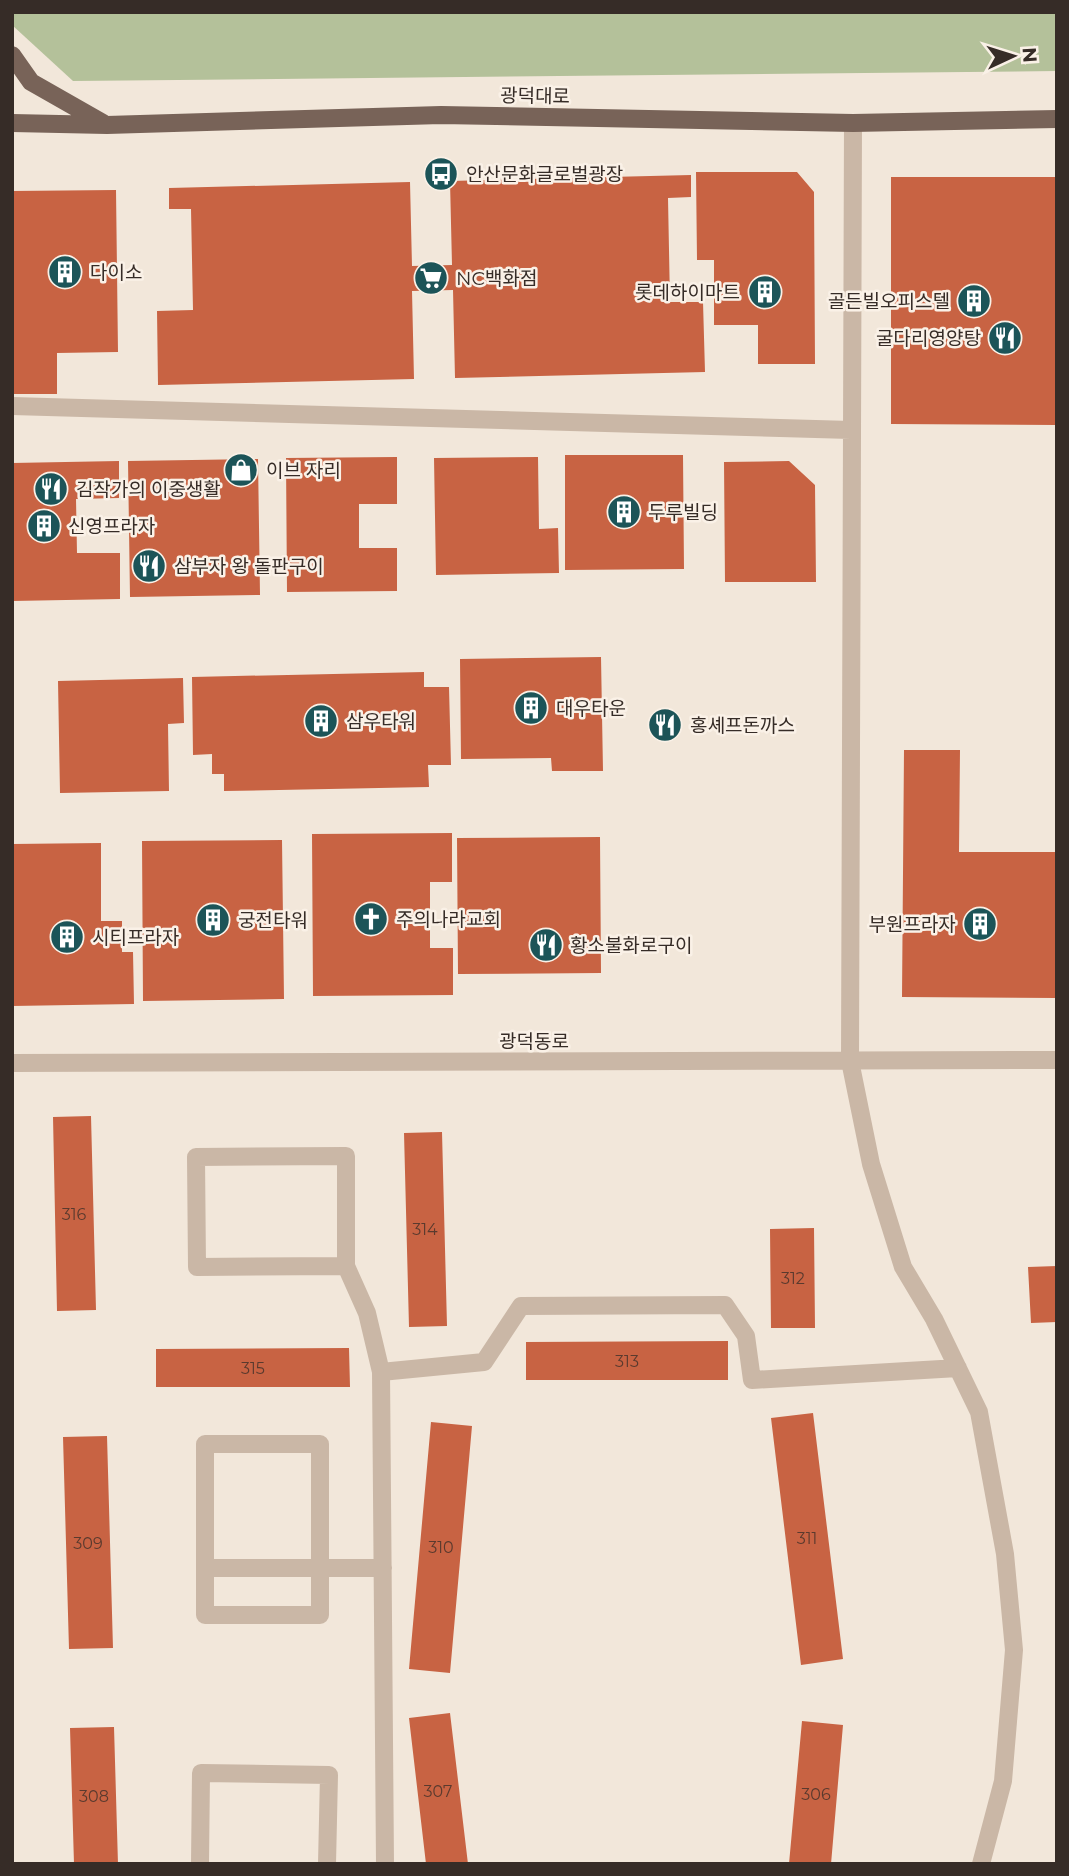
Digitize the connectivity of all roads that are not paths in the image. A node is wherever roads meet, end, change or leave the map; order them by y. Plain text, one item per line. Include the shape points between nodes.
1 (12, 55) edge
2 (1053, 117) edge
3 (12, 123) edge
4 (853, 123) junction
5 (107, 125) junction
6 (12, 406) edge
7 (851, 430) junction
8 (1057, 1060) edge
9 (850, 1061) junction
10 (12, 1063) edge
11 (346, 1266) junction
12 (958, 1368) junction
13 (381, 1372) junction
14 (205, 1568) junction
15 (320, 1568) junction
16 (383, 1568) junction
17 (200, 1864) edge
18 (327, 1864) edge
19 (385, 1864) edge
20 (981, 1864) edge

1 - 5 main road via 31,82
2 - 4 main road, 광덕대로
3 - 5 main road, 광덕대로
4 - 5 main road, 광덕대로 via 442,115
4 - 7 street
6 - 7 street
7 - 9 street
8 - 9 street, 광덕동로
9 - 10 street, 광덕동로
9 - 12 street via 871,1164 903,1267
11 - 11 street via 346,1156 196,1157 197,1267
11 - 13 street via 367,1313
12 - 13 street via 752,1380 747,1336 725,1305 521,1306 484,1362
12 - 20 street via 979,1412 1005,1554 1014,1650 1003,1781
13 - 16 street
14 - 15 street
14 - 15 street via 205,1615 320,1615
14 - 15 street via 205,1444 320,1444
15 - 16 street
16 - 19 street
17 - 18 street via 201,1773 329,1775

